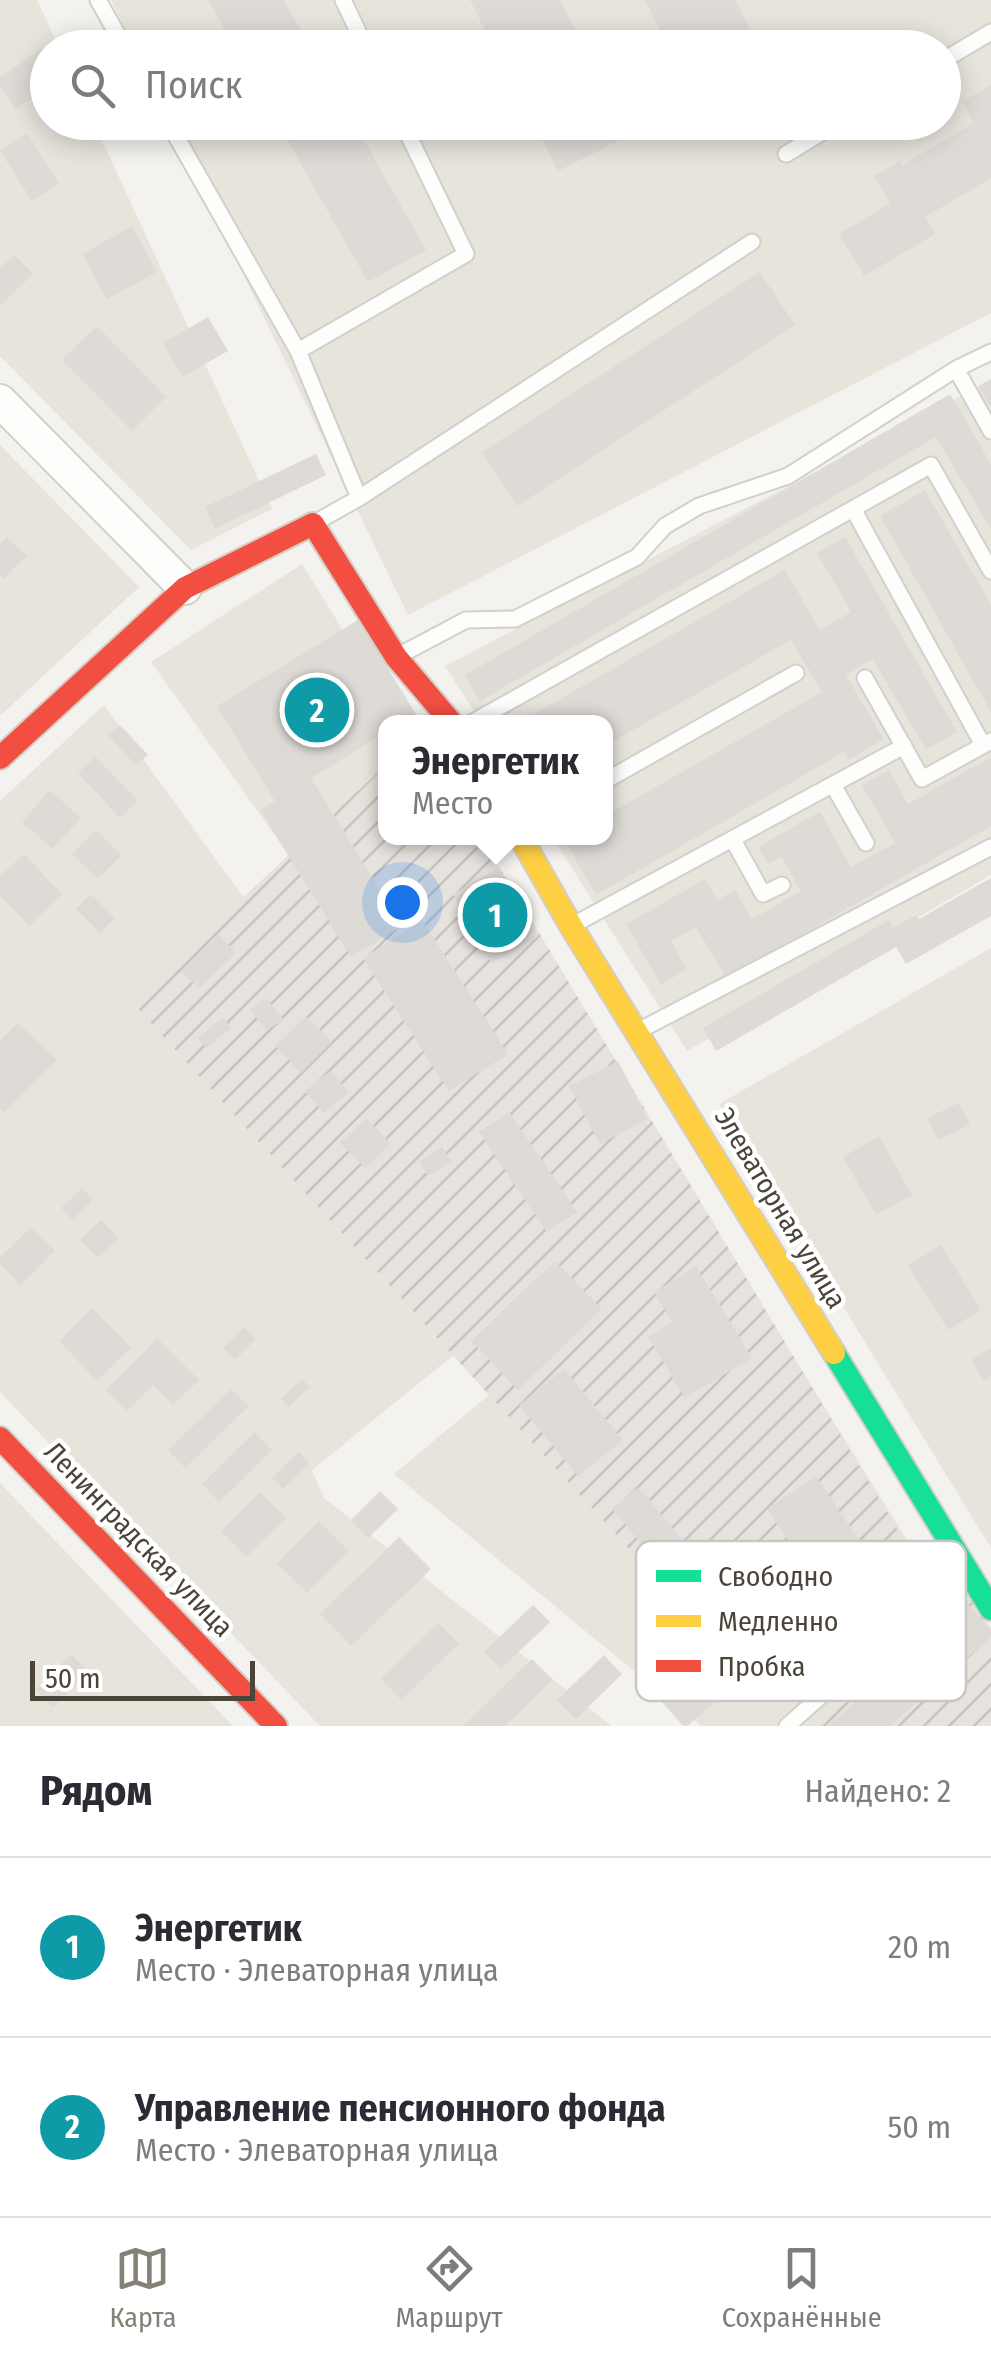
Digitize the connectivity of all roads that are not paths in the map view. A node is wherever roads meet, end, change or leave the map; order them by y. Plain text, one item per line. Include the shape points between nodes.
1 (98, 0) edge
2 (343, 0) edge
3 (115, 30) edge
4 (357, 30) edge
5 (991, 32) edge
6 (961, 50) edge
7 (178, 140) edge
8 (411, 140) edge
9 (809, 140) edge
10 (786, 154) dead end
11 (752, 242) dead end
12 (298, 351) junction
13 (991, 352) edge
14 (956, 369) junction
15 (0, 401) edge
16 (991, 431) edge
17 (360, 498) junction
18 (854, 509) junction
19 (314, 524) junction
20 (991, 571) edge
21 (184, 588) junction
22 (396, 657) junction
23 (796, 673) dead end
24 (865, 678) dead end
25 (445, 715) edge
26 (486, 715) edge
27 (987, 743) edge
28 (904, 746) junction
29 (0, 758) edge
30 (613, 776) edge
31 (833, 785) junction
32 (733, 840) junction
33 (866, 843) dead end
34 (525, 845) edge
35 (991, 847) edge
36 (782, 885) dead end
37 (571, 926) junction
38 (638, 1031) junction
39 (0, 1438) edge
40 (950, 1541) edge
41 (966, 1567) edge
42 (991, 1609) edge
43 (816, 1701) edge
44 (276, 1726) edge
45 (788, 1726) edge

1 - 3 lane
2 - 4 lane
5 - 6 lane
7 - 12 lane
8 - 12 lane via 466,254
9 - 10 lane
11 - 17 lane
12 - 17 lane
13 - 14 lane
14 - 16 lane
14 - 22 lane via 788,476 698,506 664,526 622,565 515,618 466,620
15 - 21 street
17 - 19 lane
18 - 20 lane via 931,465
18 - 26 lane
18 - 27 lane
19 - 21 street
19 - 22 street
21 - 29 street
22 - 25 street
23 - 30 lane
24 - 28 lane
27 - 28 lane via 922,779
28 - 31 lane
31 - 32 lane
31 - 33 lane
32 - 36 lane via 763,894
32 - 37 lane
34 - 37 street, Элеваторная улица
35 - 38 lane
37 - 38 street, Элеваторная улица
38 - 40 street, Элеваторная улица
39 - 44 street, Ленинградская улица
41 - 42 street, Элеваторная улица
43 - 45 lane

